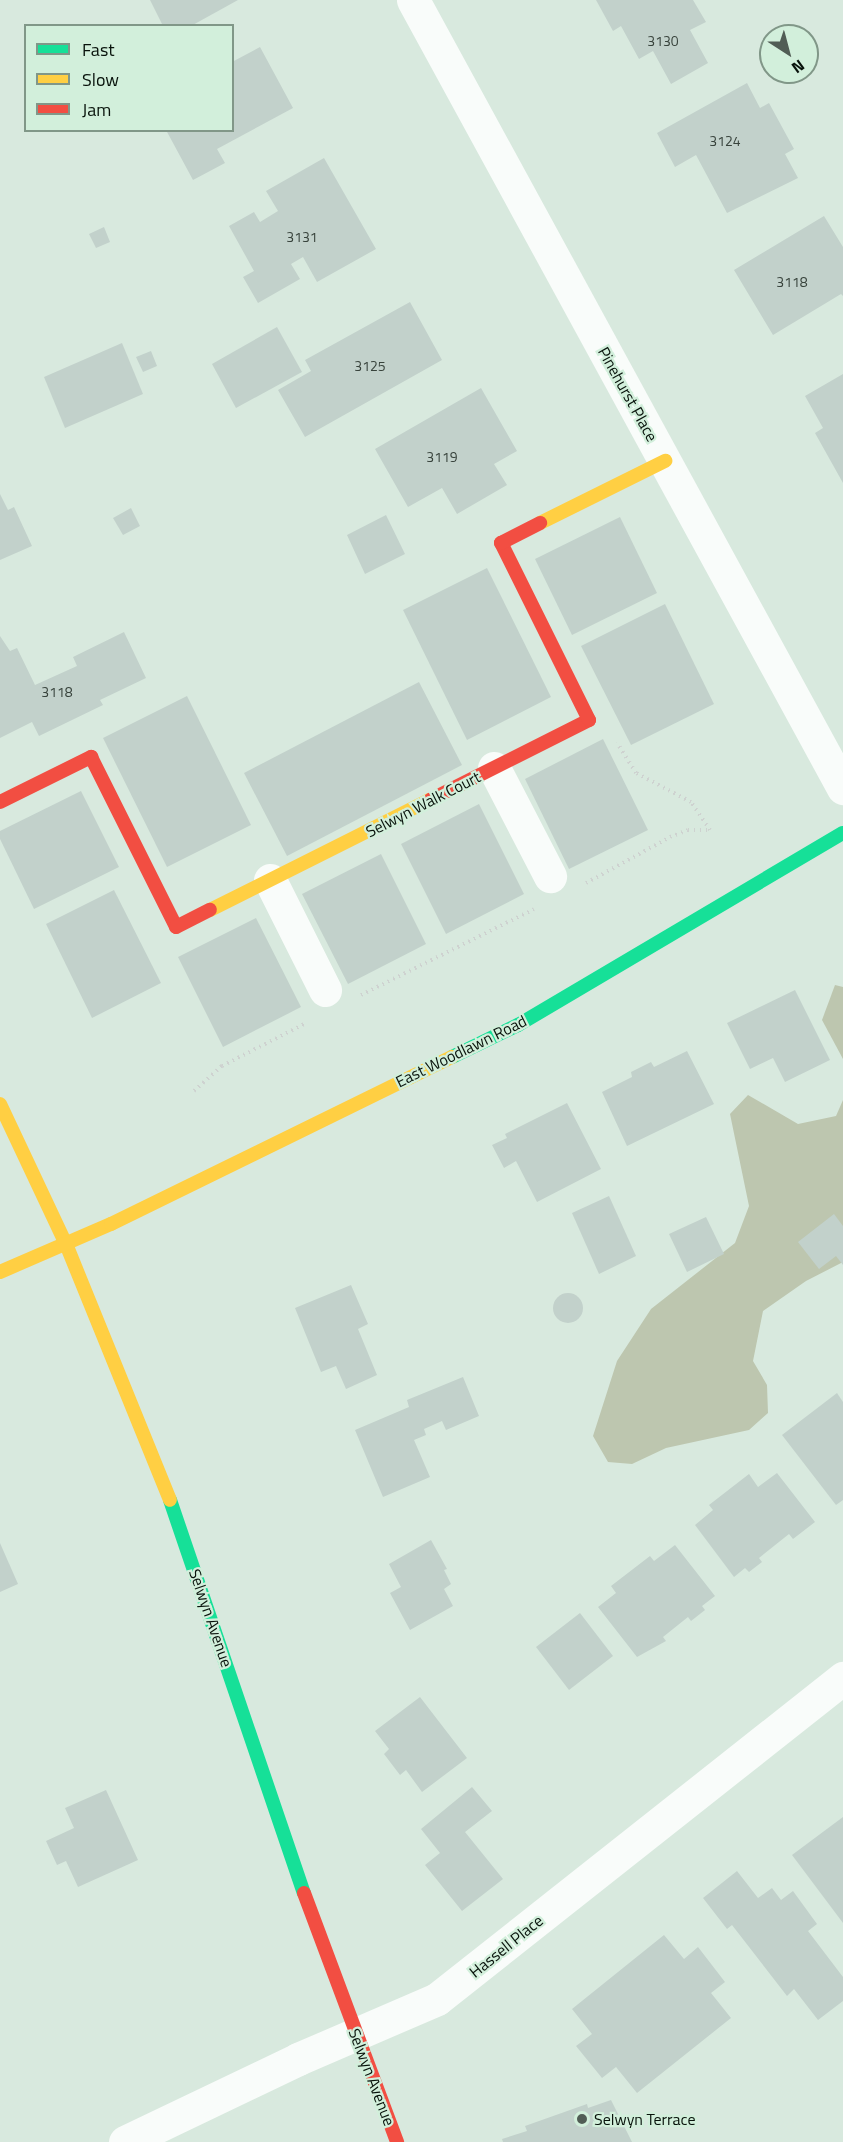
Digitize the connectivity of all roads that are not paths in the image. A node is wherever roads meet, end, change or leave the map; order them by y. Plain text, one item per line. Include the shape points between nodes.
1 (413, 0) edge
2 (665, 461) junction
3 (494, 768) junction
4 (843, 788) edge
5 (0, 802) edge
6 (843, 833) edge
7 (270, 880) junction
8 (545, 891) road end
9 (321, 1004) road end
10 (0, 1104) edge
11 (66, 1244) junction
12 (0, 1272) edge
13 (843, 1678) edge
14 (356, 2036) junction
15 (125, 2142) edge
16 (397, 2142) edge

1 - 2 street, Pinehurst Place
2 - 3 street, Selwyn Walk Court via 501,543 589,720
2 - 4 street, Pinehurst Place
3 - 7 street, Selwyn Walk Court
3 - 8 street
5 - 7 street, Selwyn Walk Court via 91,757 176,927
6 - 11 street, East Woodlawn Road via 518,1025
7 - 9 street
10 - 11 street, Selwyn Avenue
11 - 12 street, East Woodlawn Road
11 - 14 street, Selwyn Avenue via 195,1570
13 - 14 street, Hassell Place via 460,1982 420,2009
14 - 15 street, Hassell Place via 298,2059
14 - 16 street, Selwyn Avenue

